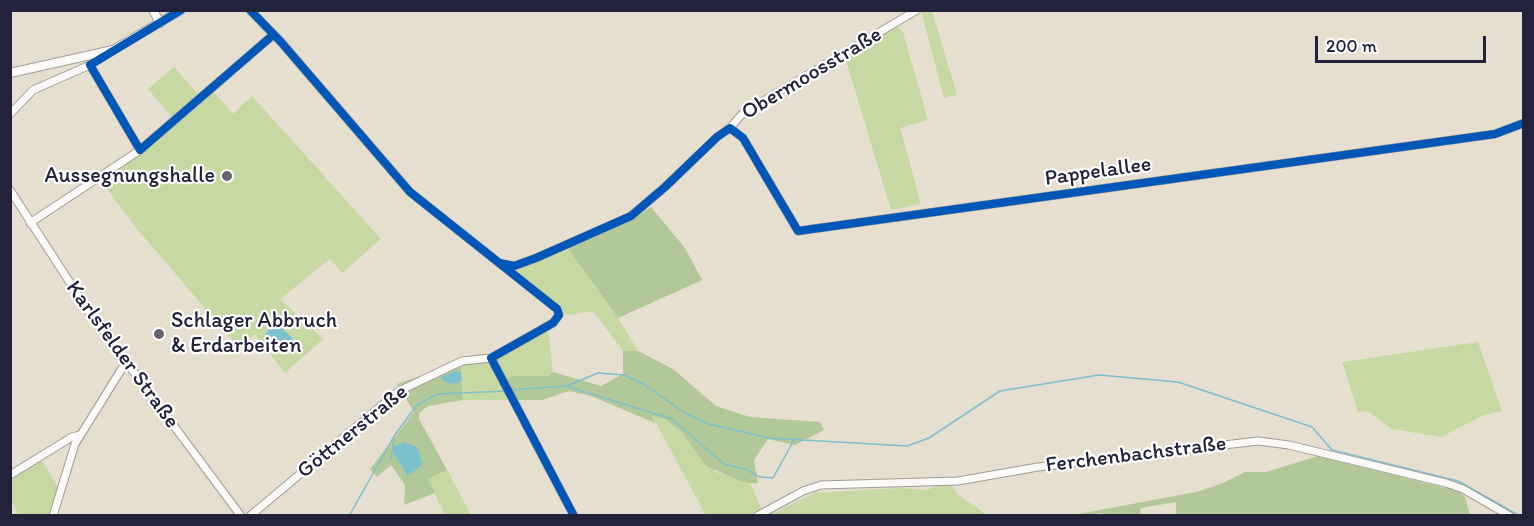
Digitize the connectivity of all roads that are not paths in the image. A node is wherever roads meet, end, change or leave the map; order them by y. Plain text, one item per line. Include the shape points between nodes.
1 (153, 10) edge
2 (181, 10) edge
3 (250, 10) edge
4 (917, 10) edge
5 (160, 23) junction
6 (273, 35) junction
7 (113, 50) junction
8 (90, 65) junction
9 (12, 71) edge
10 (10, 114) edge
11 (1524, 123) edge
12 (730, 128) junction
13 (140, 150) junction
14 (10, 190) edge
15 (30, 223) junction
16 (500, 263) junction
17 (491, 358) junction
18 (126, 362) junction
19 (80, 435) junction
20 (10, 475) edge
21 (53, 516) edge
22 (242, 516) edge
23 (250, 516) edge
24 (574, 516) edge
25 (757, 516) edge
26 (1510, 516) edge

1 - 5 main road
2 - 5 main road
3 - 6 street
4 - 12 street, Obermoosstraße via 743,113
5 - 7 main road
6 - 13 street
6 - 16 street via 410,192
7 - 8 street
7 - 9 main road
8 - 10 street via 33,90
8 - 13 street
11 - 12 street, Pappelallee via 1495,134 798,231 743,138
12 - 16 street, Obermoosstraße via 631,216 514,266
13 - 15 street
14 - 15 street, Karlsfelder Straße
15 - 18 street, Karlsfelder Straße
16 - 17 street, Göttnerstraße via 557,309 559,315 553,323
17 - 23 street, Göttnerstraße via 462,361 399,391
17 - 24 street
18 - 19 street
18 - 22 street, Karlsfelder Straße
19 - 20 street
19 - 21 street
25 - 26 street, Ferchenbachstraße via 821,485 958,481 1038,467 1258,441 1446,483

